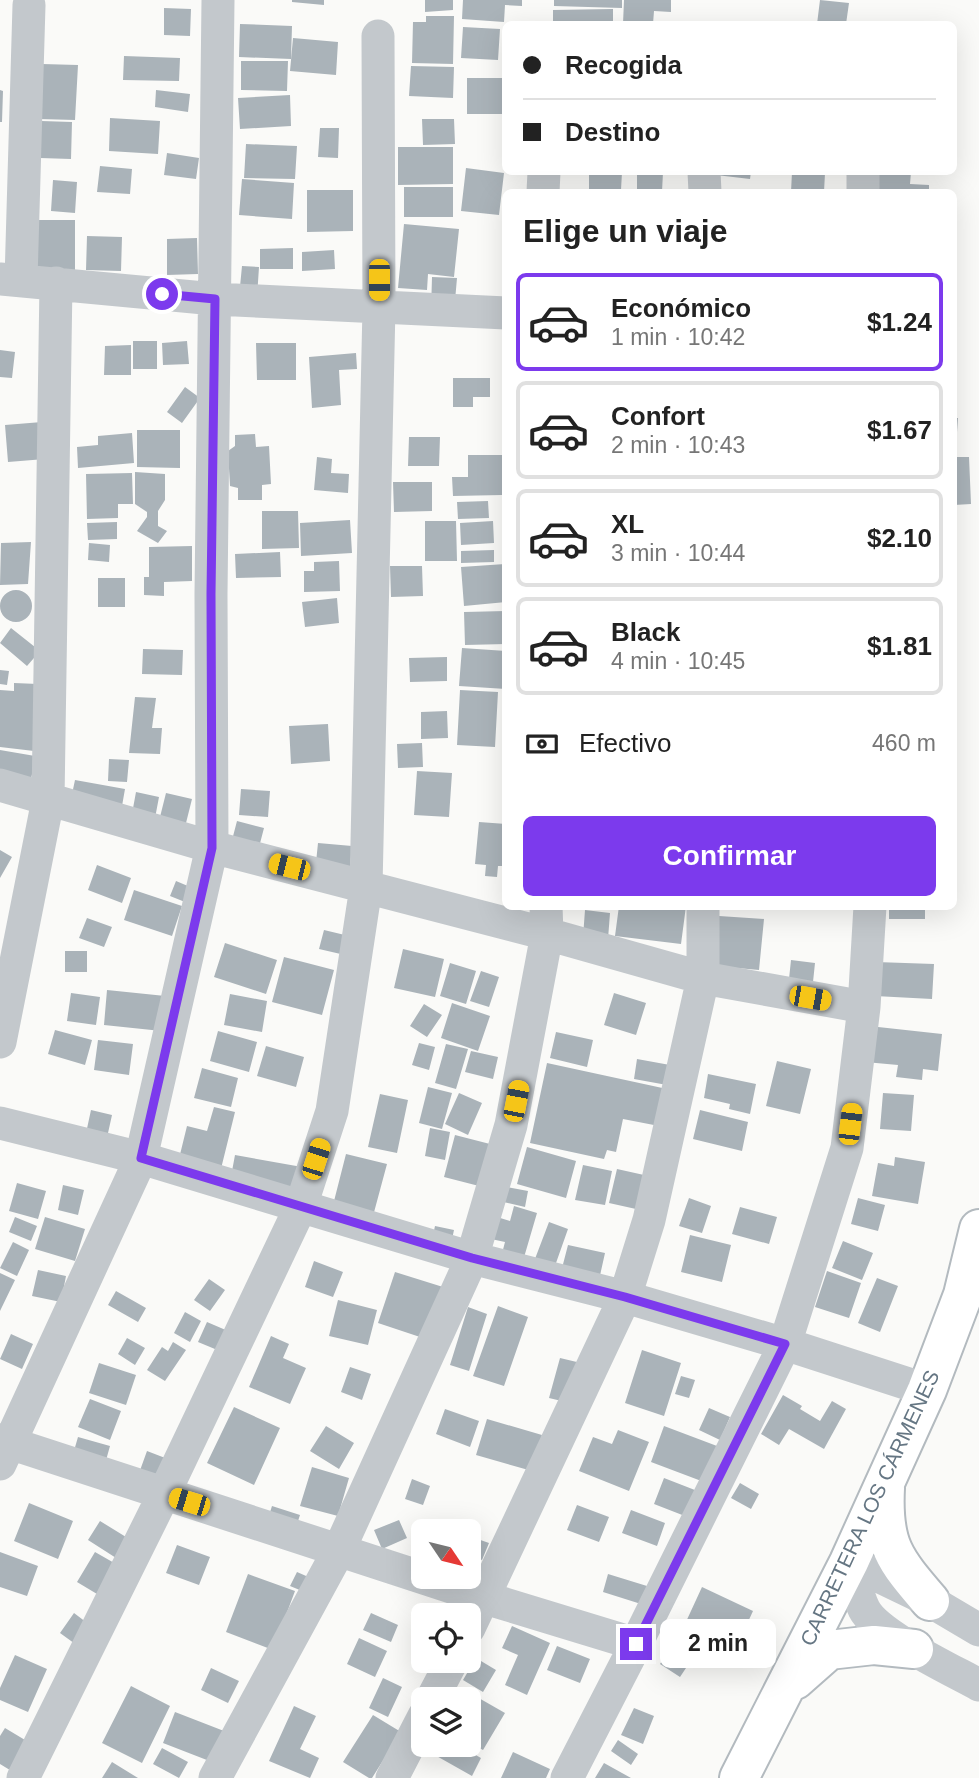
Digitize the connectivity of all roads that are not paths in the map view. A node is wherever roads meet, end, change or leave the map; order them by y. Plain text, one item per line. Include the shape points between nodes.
1 (218, 0) edge
2 (29, 5) dead end
3 (378, 36) dead end
4 (10, 280) edge
5 (55, 284) junction
6 (215, 299) junction
7 (379, 307) junction
8 (502, 313) edge
9 (0, 785) edge
10 (48, 800) junction
11 (212, 848) junction
12 (366, 887) junction
13 (703, 910) edge
14 (870, 910) edge
15 (546, 920) edge
16 (703, 978) junction
17 (864, 1007) junction
18 (0, 1042) edge
19 (0, 1123) edge
20 (141, 1158) junction
21 (301, 1206) junction
22 (979, 1229) edge
23 (472, 1258) junction
24 (625, 1297) junction
25 (785, 1344) junction
26 (927, 1390) junction
27 (3, 1449) edge
28 (886, 1479) junction
29 (164, 1494) junction
30 (339, 1550) junction
31 (849, 1562) junction
32 (485, 1598) junction
33 (930, 1601) junction
34 (481, 1606) edge
35 (979, 1630) edge
36 (636, 1644) junction
37 (914, 1649) junction
38 (979, 1685) edge
39 (783, 1691) junction
40 (411, 1741) edge
41 (23, 1778) edge
42 (215, 1778) edge
43 (392, 1778) edge
44 (568, 1778) edge
45 (739, 1778) edge

1 - 6 street
2 - 4 street
3 - 7 street
4 - 5 street
5 - 6 street
5 - 10 street
6 - 7 street
6 - 11 street
7 - 8 street
7 - 12 street
9 - 10 street
10 - 11 street
10 - 18 street
11 - 12 street
11 - 20 street
12 - 15 street
12 - 21 street via 332,1111
13 - 16 street
14 - 17 street
15 - 16 street
15 - 23 street via 511,1125
16 - 17 street
16 - 24 street via 649,1220
17 - 25 street via 847,1148
19 - 20 street
20 - 21 street
20 - 27 street
21 - 23 street
21 - 29 street
22 - 26 main road, CARRETERA LOS CÁRMENES via 963,1295
23 - 24 street
23 - 30 street
24 - 25 street
24 - 32 street
25 - 26 street
25 - 36 street
26 - 28 main road, CARRETERA LOS CÁRMENES
27 - 29 street
28 - 31 main road, CARRETERA LOS CÁRMENES
28 - 33 main road via 883,1515 889,1546
29 - 30 street
29 - 41 street
30 - 32 street
30 - 42 street
31 - 33 street
31 - 37 street via 865,1611
31 - 39 main road, CARRETERA LOS CÁRMENES
32 - 34 street
32 - 36 street
33 - 35 street
36 - 44 street
37 - 38 street
37 - 39 main road via 874,1645 829,1650
39 - 45 main road, CARRETERA LOS CÁRMENES
40 - 43 street

